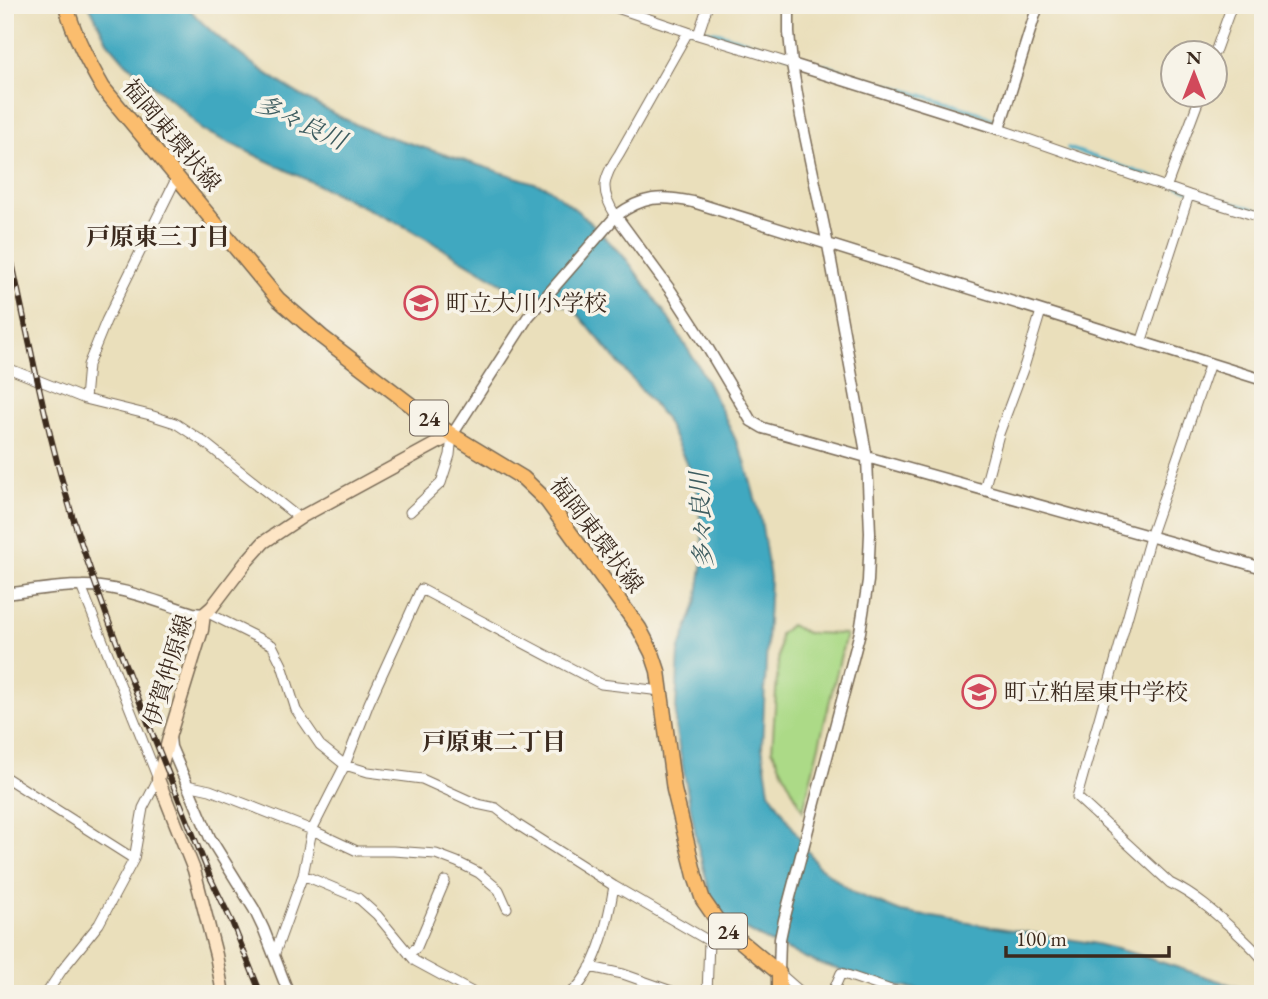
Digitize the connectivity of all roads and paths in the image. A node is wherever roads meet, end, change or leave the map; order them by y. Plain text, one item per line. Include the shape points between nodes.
1 (66, 5) edge
2 (608, 5) edge
3 (708, 5) edge
4 (789, 5) edge
5 (1038, 5) edge
6 (1232, 5) edge
7 (1250, 5) edge
8 (1263, 11) edge
9 (693, 34) junction
10 (1220, 38) edge
11 (792, 64) junction
12 (1196, 108) edge
13 (999, 130) junction
14 (177, 177) junction
15 (1166, 188) junction
16 (1189, 195) junction
17 (1263, 218) edge
18 (612, 220) junction
19 (828, 245) junction
20 (1041, 311) junction
21 (1140, 343) junction
22 (1210, 363) junction
23 (5, 367) edge
24 (1263, 380) edge
25 (85, 399) junction
26 (452, 435) junction
27 (867, 458) junction
28 (984, 490) junction
29 (410, 512) dead end
30 (299, 518) junction
31 (1150, 537) junction
32 (1263, 568) edge
33 (82, 586) junction
34 (5, 594) edge
35 (205, 613) junction
36 (661, 691) junction
37 (170, 734) junction
38 (345, 765) junction
39 (5, 777) edge
40 (158, 779) junction
41 (187, 785) junction
42 (312, 830) junction
43 (134, 859) junction
44 (303, 875) junction
45 (445, 881) dead end
46 (614, 886) junction
47 (508, 908) dead end
48 (719, 923) junction
49 (709, 941) junction
50 (410, 954) junction
51 (274, 956) junction
52 (1263, 960) edge
53 (590, 967) junction
54 (779, 973) junction
55 (46, 994) edge
56 (223, 994) edge
57 (289, 994) edge
58 (476, 994) edge
59 (569, 994) edge
60 (680, 994) edge
61 (707, 994) edge
62 (779, 994) edge
63 (803, 994) edge
64 (832, 994) edge
65 (908, 994) edge

1 - 14 main road, 福岡東環状線 / 24 via 103,88
2 - 9 street
3 - 9 street
4 - 11 street
5 - 13 street
6 - 10 street
7 - 8 street
9 - 11 street
9 - 18 street via 609,169 604,187
11 - 13 street
11 - 19 street
12 - 15 street
13 - 15 street
14 - 25 street via 106,321 88,365
14 - 26 main road, 福岡東環状線 / 24 via 290,312
15 - 16 street
16 - 17 street
16 - 21 street
18 - 19 street via 632,204 679,199
18 - 26 street via 528,317
18 - 27 street via 671,291 751,421
19 - 20 street
19 - 27 street
20 - 21 street
20 - 28 street
21 - 22 street
22 - 24 street
22 - 31 street
23 - 25 street
25 - 30 street via 175,423
26 - 29 street via 441,482
26 - 30 main road, 伊賀仲原線
26 - 36 main road, 福岡東環状線 / 24 via 523,478 547,501 639,628 659,671
27 - 28 street
27 - 54 street via 870,533 865,605 784,920
28 - 31 street
30 - 35 main road, 伊賀仲原線 via 264,542
31 - 32 street
31 - 52 street via 1077,797 1170,883 1215,913
33 - 34 street
33 - 35 street via 124,591
33 - 40 street
35 - 37 main road, 伊賀仲原線
35 - 38 street via 272,645 296,710 320,746
36 - 38 street via 601,684 421,589
36 - 48 main road, 福岡東環状線 / 24 via 674,790 689,854 703,901
37 - 40 main road, 伊賀仲原線
37 - 41 street
38 - 42 street
38 - 46 street via 422,779 496,808
39 - 43 street
40 - 43 street via 143,808
40 - 56 main road via 194,870
41 - 42 street
41 - 51 street via 210,838 254,909
42 - 44 street
42 - 47 street via 358,851 436,855 457,862 499,890
43 - 55 street via 99,924
44 - 50 street via 358,898
44 - 51 street
45 - 50 street
46 - 49 street
46 - 53 street via 607,923
48 - 49 street
48 - 54 main road, 福岡東環状線 / 24
49 - 61 street
50 - 58 street
51 - 57 street
53 - 59 street
53 - 60 street
54 - 62 main road
54 - 63 street
64 - 65 street via 841,973

